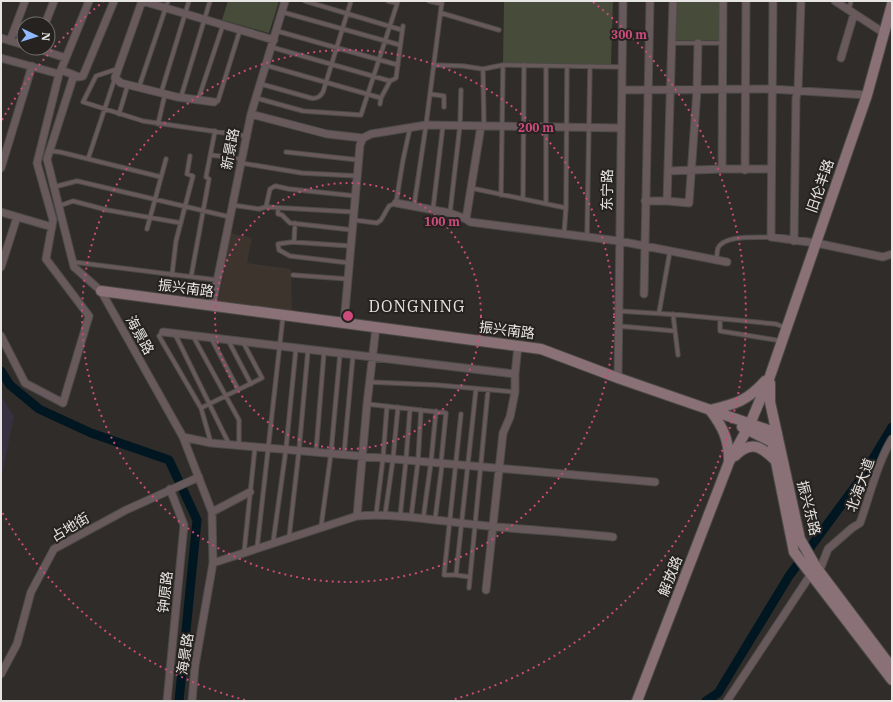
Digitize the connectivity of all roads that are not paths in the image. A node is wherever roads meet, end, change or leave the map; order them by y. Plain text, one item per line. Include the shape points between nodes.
1 (26, 1) edge
2 (54, 1) edge
3 (89, 1) edge
4 (114, 1) edge
5 (142, 1) edge
6 (190, 1) edge
7 (210, 1) edge
8 (285, 1) edge
9 (305, 1) edge
10 (351, 1) edge
11 (388, 1) edge
12 (429, 1) edge
13 (623, 1) edge
14 (650, 1) edge
15 (673, 1) edge
16 (723, 1) edge
17 (746, 1) edge
18 (773, 1) edge
19 (801, 1) edge
20 (835, 1) edge
21 (851, 1) edge
22 (397, 2) edge
23 (442, 2) edge
24 (166, 5) edge
25 (891, 11) edge
26 (282, 12) junction
27 (852, 12) junction
28 (441, 13) junction
29 (185, 14) junction
30 (347, 14) junction
31 (48, 16) edge
32 (204, 20) junction
33 (223, 25) junction
34 (389, 26) junction
35 (343, 29) junction
36 (240, 30) junction
37 (499, 30) dead end
38 (277, 31) junction
39 (884, 33) junction
40 (1, 38) edge
41 (10, 41) junction
42 (385, 41) junction
43 (16, 43) edge
44 (672, 43) junction
45 (698, 43) junction
46 (723, 43) junction
47 (273, 44) junction
48 (400, 45) junction
49 (337, 48) junction
50 (56, 55) edge
51 (1, 58) edge
52 (66, 58) junction
53 (841, 58) dead end
54 (378, 60) junction
55 (332, 64) junction
56 (398, 65) junction
57 (434, 65) junction
58 (503, 65) junction
59 (524, 65) junction
60 (32, 66) junction
61 (265, 66) junction
62 (546, 66) junction
63 (567, 66) junction
64 (590, 66) junction
65 (622, 67) junction
66 (118, 68) junction
67 (483, 70) junction
68 (60, 72) junction
69 (74, 75) junction
70 (373, 76) junction
71 (115, 78) junction
72 (390, 81) junction
73 (326, 82) junction
74 (259, 83) junction
75 (128, 84) junction
76 (139, 87) junction
77 (746, 89) junction
78 (772, 89) junction
79 (461, 90) dead end
80 (622, 90) junction
81 (648, 90) junction
82 (671, 90) junction
83 (697, 90) junction
84 (723, 90) junction
85 (798, 90) junction
86 (163, 93) junction
87 (368, 94) junction
88 (430, 94) junction
89 (867, 95) junction
90 (181, 97) junction
91 (255, 98) junction
92 (381, 98) junction
93 (198, 100) junction
94 (214, 102) joint
95 (380, 104) dead end
96 (444, 107) dead end
97 (104, 109) junction
98 (119, 114) junction
99 (251, 114) junction
100 (158, 124) junction
101 (426, 125) junction
102 (443, 125) junction
103 (460, 125) junction
104 (482, 126) junction
105 (502, 126) junction
106 (523, 126) junction
107 (546, 127) junction
108 (567, 127) junction
109 (588, 127) junction
110 (410, 128) junction
111 (621, 128) junction
112 (214, 131) junction
113 (246, 136) junction
114 (363, 138) junction
115 (50, 151) junction
116 (286, 152) dead end
117 (211, 155) junction
118 (190, 156) dead end
119 (166, 158) dead end
120 (88, 159) junction
121 (359, 160) junction
122 (241, 161) junction
123 (1, 168) edge
124 (722, 169) junction
125 (771, 169) junction
126 (691, 170) junction
127 (745, 170) junction
128 (668, 171) junction
129 (358, 176) junction
130 (161, 177) junction
131 (54, 187) junction
132 (471, 188) junction
133 (501, 195) junction
134 (356, 196) junction
135 (155, 200) junction
136 (523, 200) junction
137 (645, 201) junction
138 (667, 201) junction
139 (396, 203) junction
140 (546, 204) junction
141 (232, 205) junction
142 (59, 206) junction
143 (414, 206) junction
144 (185, 207) junction
145 (266, 207) junction
146 (278, 208) junction
147 (566, 208) junction
148 (433, 210) junction
149 (203, 211) junction
150 (1, 212) edge
151 (354, 212) junction
152 (450, 213) junction
153 (17, 217) junction
154 (230, 217) junction
155 (150, 218) junction
156 (466, 219) junction
157 (354, 220) junction
158 (181, 223) junction
159 (295, 223) junction
160 (52, 227) junction
161 (147, 229) dead end
162 (353, 230) junction
163 (564, 234) junction
164 (587, 237) junction
165 (771, 237) junction
166 (620, 241) junction
167 (794, 241) junction
168 (294, 242) junction
169 (816, 243) junction
170 (351, 246) junction
171 (644, 246) junction
172 (670, 251) junction
173 (892, 254) edge
174 (716, 260) junction
175 (72, 262) junction
176 (727, 262) dead end
177 (350, 263) junction
178 (1, 267) edge
179 (172, 275) junction
180 (293, 275) dead end
181 (191, 277) junction
182 (348, 279) junction
183 (217, 280) junction
184 (101, 291) junction
185 (644, 294) dead end
186 (212, 306) junction
187 (619, 311) junction
188 (659, 313) junction
189 (673, 314) junction
190 (283, 315) junction
191 (720, 319) junction
192 (344, 323) junction
193 (618, 326) junction
194 (376, 327) junction
195 (786, 328) junction
196 (675, 331) junction
197 (163, 332) joint
198 (175, 334) junction
199 (1, 336) edge
200 (193, 336) junction
201 (211, 338) junction
202 (228, 340) junction
203 (782, 341) junction
204 (242, 342) junction
205 (279, 346) junction
206 (518, 346) junction
207 (296, 348) junction
208 (308, 350) junction
209 (324, 352) junction
210 (340, 354) junction
211 (353, 355) junction
212 (678, 356) dead end
213 (372, 357) junction
214 (515, 374) junction
215 (770, 376) junction
216 (618, 378) junction
217 (369, 382) junction
218 (251, 384) junction
219 (476, 388) junction
220 (238, 390) junction
221 (488, 390) junction
222 (515, 392) junction
223 (226, 396) junction
224 (210, 404) junction
225 (367, 404) junction
226 (387, 406) junction
227 (398, 407) junction
228 (201, 408) junction
229 (410, 409) junction
230 (422, 410) junction
231 (710, 410) junction
232 (436, 411) junction
233 (461, 414) dead end
234 (749, 426) junction
235 (777, 433) junction
236 (183, 437) junction
237 (892, 440) edge
238 (211, 443) junction
239 (230, 444) junction
240 (239, 445) junction
241 (255, 447) junction
242 (269, 448) junction
243 (286, 449) junction
244 (299, 450) junction
245 (316, 452) junction
246 (331, 453) junction
247 (344, 454) junction
248 (362, 456) junction
249 (383, 458) junction
250 (393, 459) junction
251 (406, 460) junction
252 (418, 461) junction
253 (776, 461) junction
254 (431, 462) junction
255 (729, 462) junction
256 (441, 463) junction
257 (456, 464) junction
258 (468, 465) junction
259 (481, 466) junction
260 (499, 468) junction
261 (199, 478) junction
262 (655, 482) dead end
263 (170, 489) junction
264 (250, 492) junction
265 (212, 512) junction
266 (376, 515) junction
267 (357, 516) junction
268 (385, 516) junction
269 (400, 517) junction
270 (411, 518) junction
271 (423, 520) junction
272 (434, 521) junction
273 (449, 522) junction
274 (462, 524) junction
275 (475, 525) junction
276 (321, 527) junction
277 (492, 527) junction
278 (613, 537) dead end
279 (289, 538) junction
280 (273, 543) junction
281 (258, 548) junction
282 (244, 553) junction
283 (213, 562) junction
284 (815, 571) junction
285 (456, 575) junction
286 (470, 577) junction
287 (469, 588) dead end
288 (486, 590) dead end
289 (892, 668) edge
290 (1, 674) edge
291 (892, 680) edge
292 (167, 701) edge
293 (192, 701) edge
294 (637, 701) edge
295 (727, 701) edge

1 - 41 street
2 - 31 street
3 - 52 street
4 - 69 street via 83,76
5 - 24 street
5 - 66 street
6 - 29 lane
7 - 32 lane
8 - 26 street, 新景路
9 - 30 lane
10 - 30 lane
11 - 22 lane
12 - 23 lane
13 - 65 street, 东宁路
14 - 81 street
15 - 44 street
16 - 46 street
17 - 77 street
18 - 78 street
19 - 85 street
20 - 27 street
21 - 27 lane
22 - 34 lane
23 - 28 lane
24 - 29 street
24 - 76 lane
25 - 39 street, 旧伦羊路
26 - 35 lane
26 - 38 street, 新景路
27 - 39 street
27 - 53 street
28 - 37 lane
28 - 57 lane
29 - 32 street
29 - 86 lane
30 - 34 lane
30 - 35 lane
32 - 33 street
32 - 90 lane
33 - 36 street
33 - 93 lane
34 - 42 lane
34 - 48 lane via 403,28
35 - 42 lane
35 - 49 lane
36 - 47 street
36 - 94 lane via 218,101
38 - 47 street, 新景路
38 - 49 lane
39 - 89 street, 旧伦羊路
40 - 41 street
41 - 43 street
42 - 48 lane
42 - 54 lane
44 - 45 lane
44 - 82 street
45 - 46 lane
45 - 83 street
46 - 84 street
47 - 55 lane
47 - 61 street, 新景路
48 - 56 lane
49 - 54 lane
49 - 55 lane
50 - 52 street
51 - 60 street
52 - 68 street
54 - 56 lane
54 - 70 lane
55 - 70 lane
55 - 73 lane
56 - 72 lane via 396,78
57 - 67 lane
57 - 88 lane
58 - 59 lane
58 - 67 lane
58 - 105 lane
59 - 62 lane
59 - 106 lane
60 - 68 street
60 - 123 street
61 - 73 lane
61 - 74 street, 新景路
62 - 63 lane
62 - 107 lane
63 - 64 lane
63 - 108 lane
64 - 65 lane
64 - 109 lane
65 - 80 street, 东宁路
66 - 71 street
66 - 97 lane via 96,76 83,102
67 - 104 lane
68 - 69 street
68 - 160 street via 37,163 53,220
69 - 115 street, 海景路
70 - 72 lane
70 - 87 lane
71 - 75 street via 121,83
71 - 97 lane
72 - 92 lane
73 - 74 lane via 321,95 316,98
73 - 87 lane
74 - 91 street, 新景路
75 - 76 street
75 - 98 lane
76 - 86 street
77 - 78 street
77 - 84 street
77 - 127 street
78 - 85 street
78 - 125 street
79 - 103 lane
80 - 81 street
80 - 111 street, 东宁路
81 - 82 street
81 - 137 street
82 - 83 street
82 - 128 street
83 - 84 street
83 - 126 street
84 - 124 street
85 - 89 street
85 - 167 street
86 - 90 street
86 - 100 lane
87 - 91 lane via 361,115 303,111
87 - 92 lane
88 - 96 lane via 444,96
88 - 101 lane
89 - 169 street, 旧伦羊路
90 - 93 street
91 - 99 street, 新景路
92 - 95 lane
93 - 94 street
97 - 98 lane
97 - 120 lane
98 - 100 lane
99 - 113 street, 新景路
99 - 114 street via 327,134
100 - 112 lane
101 - 102 street
101 - 110 street
101 - 143 lane
102 - 103 street
102 - 148 lane
103 - 104 street
103 - 152 lane
104 - 105 street
104 - 132 street
105 - 106 street
105 - 133 lane
106 - 107 street
106 - 136 lane
107 - 108 street
107 - 140 lane
108 - 109 street
108 - 147 lane
109 - 111 street
109 - 164 lane
110 - 114 street via 371,134
110 - 139 lane
111 - 166 street, 东宁路
112 - 113 lane
112 - 117 lane
113 - 122 street, 新景路
114 - 121 street
115 - 120 lane
115 - 131 street, 海景路 via 47,159
116 - 121 lane
117 - 122 lane
117 - 149 lane
118 - 144 lane via 187,174 193,176
119 - 130 lane
120 - 130 lane
121 - 129 street
122 - 129 lane via 302,174
122 - 141 street, 新景路
124 - 126 street
124 - 127 street
125 - 127 street
125 - 165 street
126 - 128 street
126 - 138 street via 689,203
128 - 138 street
129 - 134 street
130 - 135 lane
131 - 135 lane via 77,181
131 - 142 street, 海景路
132 - 133 lane
132 - 156 street
133 - 136 lane
134 - 145 lane via 275,186 270,189
134 - 151 street
135 - 144 lane
135 - 155 lane
136 - 140 lane
137 - 138 street
137 - 171 street
139 - 143 street
139 - 157 lane via 389,206 377,223
140 - 147 lane
141 - 145 lane via 259,209
141 - 154 street, 新景路
142 - 155 lane via 73,201
142 - 175 street, 海景路
143 - 148 street
144 - 149 lane
144 - 158 lane
145 - 146 lane
146 - 151 lane
146 - 159 lane via 278,214 290,223
147 - 163 lane
148 - 152 street
149 - 154 lane
149 - 181 lane
150 - 153 street
151 - 157 street
152 - 156 street
153 - 160 street
153 - 178 street
154 - 183 street, 新景路
155 - 158 lane
155 - 161 lane
156 - 163 street via 470,222
157 - 162 street
158 - 179 lane
159 - 162 lane
159 - 168 lane
160 - 199 street via 46,259 88,316 62,403 25,383
162 - 170 street
163 - 164 street
164 - 166 street
165 - 167 street
165 - 174 lane via 730,239 718,248
166 - 171 street
166 - 187 street, 东宁路
167 - 169 street
168 - 170 lane
168 - 177 lane via 278,244 279,250 290,256
169 - 173 street via 883,257
169 - 195 street, 旧伦羊路
170 - 177 street
171 - 172 street
171 - 185 street
172 - 174 street
172 - 188 lane
174 - 176 street
175 - 179 lane
175 - 184 street, 海景路 via 74,267
177 - 182 street
179 - 181 lane
180 - 182 lane
181 - 183 lane
182 - 192 street
183 - 186 street, 新景路
184 - 186 street, 振兴南路
184 - 236 street, 海景路
186 - 190 street, 振兴南路
187 - 188 lane
187 - 193 street, 东宁路
188 - 189 lane
189 - 191 lane
189 - 196 lane
190 - 192 street, 振兴南路
190 - 205 lane
191 - 195 lane via 776,324
191 - 203 lane via 720,331
192 - 194 street, 振兴南路
193 - 196 lane
193 - 216 street, 东宁路
194 - 206 street, 振兴南路
194 - 213 street
195 - 203 street, 旧伦羊路
196 - 212 lane
197 - 198 street
197 - 228 lane via 159,336
198 - 200 street
198 - 224 lane
200 - 201 street
200 - 223 lane
201 - 202 street
201 - 220 lane
202 - 204 street
202 - 218 lane
203 - 215 street, 旧伦羊路
204 - 205 street
204 - 218 lane via 262,378
205 - 207 street
205 - 242 lane
206 - 214 street
206 - 216 street, 振兴南路 via 541,348
207 - 208 street
207 - 243 lane
208 - 209 street
208 - 244 lane
209 - 210 street
209 - 245 lane
210 - 211 street
210 - 246 lane
211 - 213 street
211 - 247 lane
213 - 214 street
213 - 217 street
214 - 222 street
215 - 231 street via 747,398 726,407
215 - 234 street, 解放路
215 - 235 street, 振兴东路 via 770,402
216 - 231 street, 振兴南路
217 - 219 lane
217 - 225 street
218 - 220 lane
219 - 221 lane
219 - 258 lane
220 - 223 lane
221 - 222 lane
221 - 259 lane
222 - 260 street via 510,417 503,433
223 - 224 lane
223 - 240 lane via 239,420
224 - 228 lane
224 - 239 lane
225 - 226 lane
225 - 248 street
226 - 227 lane
226 - 249 lane
227 - 229 lane
227 - 250 lane
228 - 238 lane
229 - 230 lane
229 - 251 lane
230 - 232 lane
230 - 252 lane
231 - 234 street, 振兴南路
231 - 255 street via 725,434
232 - 254 lane
232 - 256 lane via 446,412
233 - 257 lane
234 - 235 street
234 - 253 street, 振兴东路 via 772,442
234 - 255 street, 解放路
235 - 284 street, 振兴东路 via 800,539
236 - 238 street
236 - 261 street, 海景路
237 - 284 street, 北海大道 via 878,470 860,523 828,549
238 - 239 street
239 - 240 street
240 - 241 street
241 - 242 street
241 - 264 lane
242 - 243 street
242 - 281 lane
243 - 244 street
243 - 280 lane
244 - 245 street
244 - 279 lane
245 - 246 street
246 - 247 street
246 - 276 lane
247 - 248 street
248 - 249 street
248 - 267 street
249 - 250 street
249 - 266 lane
250 - 251 street
250 - 268 lane
251 - 252 street
251 - 269 lane
252 - 254 street
252 - 270 lane
253 - 255 street via 761,448 746,446
253 - 284 street, 振兴东路 via 794,552
254 - 256 street
254 - 271 lane
255 - 294 street, 解放路
256 - 257 street
256 - 272 lane
257 - 258 street
257 - 273 lane
258 - 259 street
258 - 274 lane
259 - 260 street
259 - 275 lane
260 - 262 street
260 - 277 street
261 - 263 street, 占地街
261 - 265 street, 海景路
263 - 290 street, 占地街 via 54,548 31,592 17,644
263 - 292 street, 钟原路 via 184,525
264 - 265 street
264 - 282 lane
265 - 283 street, 海景路
266 - 267 street
266 - 268 street
267 - 276 street
268 - 269 street
269 - 270 street
270 - 271 street
271 - 272 street
272 - 273 street
273 - 274 street
273 - 285 lane via 444,575
274 - 275 street
274 - 285 lane
275 - 277 street
275 - 286 lane
276 - 279 street
277 - 278 street
277 - 288 street
279 - 280 street
280 - 281 street
281 - 282 street
282 - 283 street
283 - 293 street, 海景路 via 195,666
284 - 289 street, 振兴东路
284 - 291 street, 振兴东路
284 - 295 street, 北海大道
285 - 286 lane
286 - 287 lane

